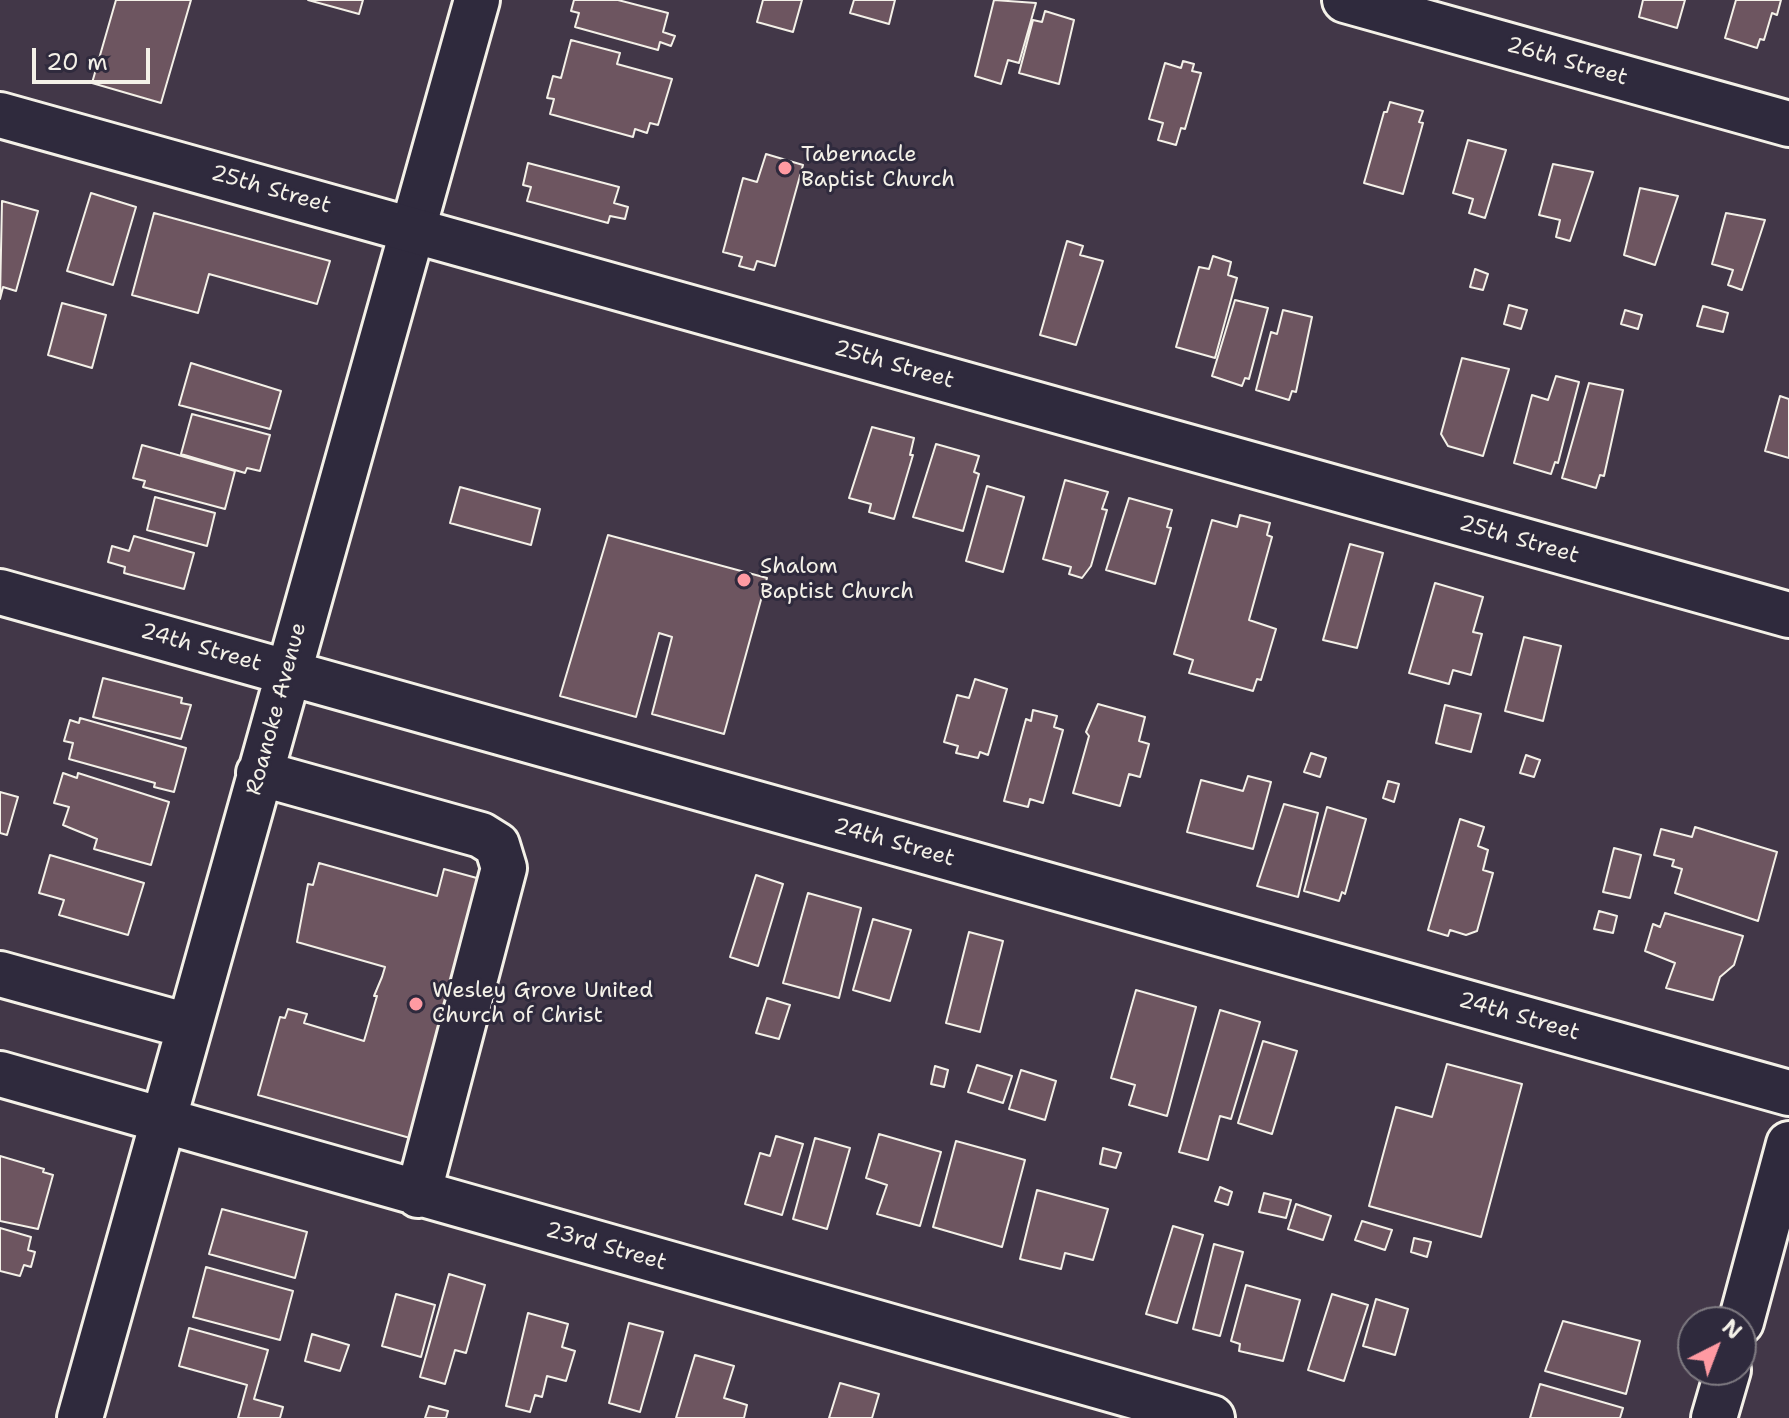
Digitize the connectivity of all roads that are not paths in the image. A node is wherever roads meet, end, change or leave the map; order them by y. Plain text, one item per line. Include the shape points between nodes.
1 (477, 0) edge
2 (1345, 0) edge
3 (0, 115) edge
4 (1789, 124) edge
5 (412, 230) junction
6 (0, 592) edge
7 (1789, 615) edge
8 (286, 672) junction
9 (259, 773) junction
10 (0, 974) edge
11 (188, 1026) junction
12 (0, 1074) edge
13 (1789, 1093) edge
14 (165, 1121) junction
15 (1789, 1144) edge
16 (418, 1195) junction
17 (1745, 1306) edge
18 (1723, 1386) edge
19 (80, 1418) edge
20 (1212, 1418) edge
21 (1714, 1418) edge

1 - 5 street, Roanoke Avenue
2 - 4 street, 26th Street
3 - 5 street, 25th Street
5 - 7 street, 25th Street
5 - 8 street, Roanoke Avenue
6 - 8 street, 24th Street
8 - 9 street, Roanoke Avenue
8 - 13 street, 24th Street
9 - 11 street, Roanoke Avenue
9 - 16 street via 481,835 497,845 504,868
10 - 11 street
11 - 14 street, Roanoke Avenue
12 - 14 street, 23rd Street
14 - 16 street, 23rd Street
14 - 19 street, Roanoke Avenue
15 - 17 street
16 - 20 street, 23rd Street
18 - 21 street

